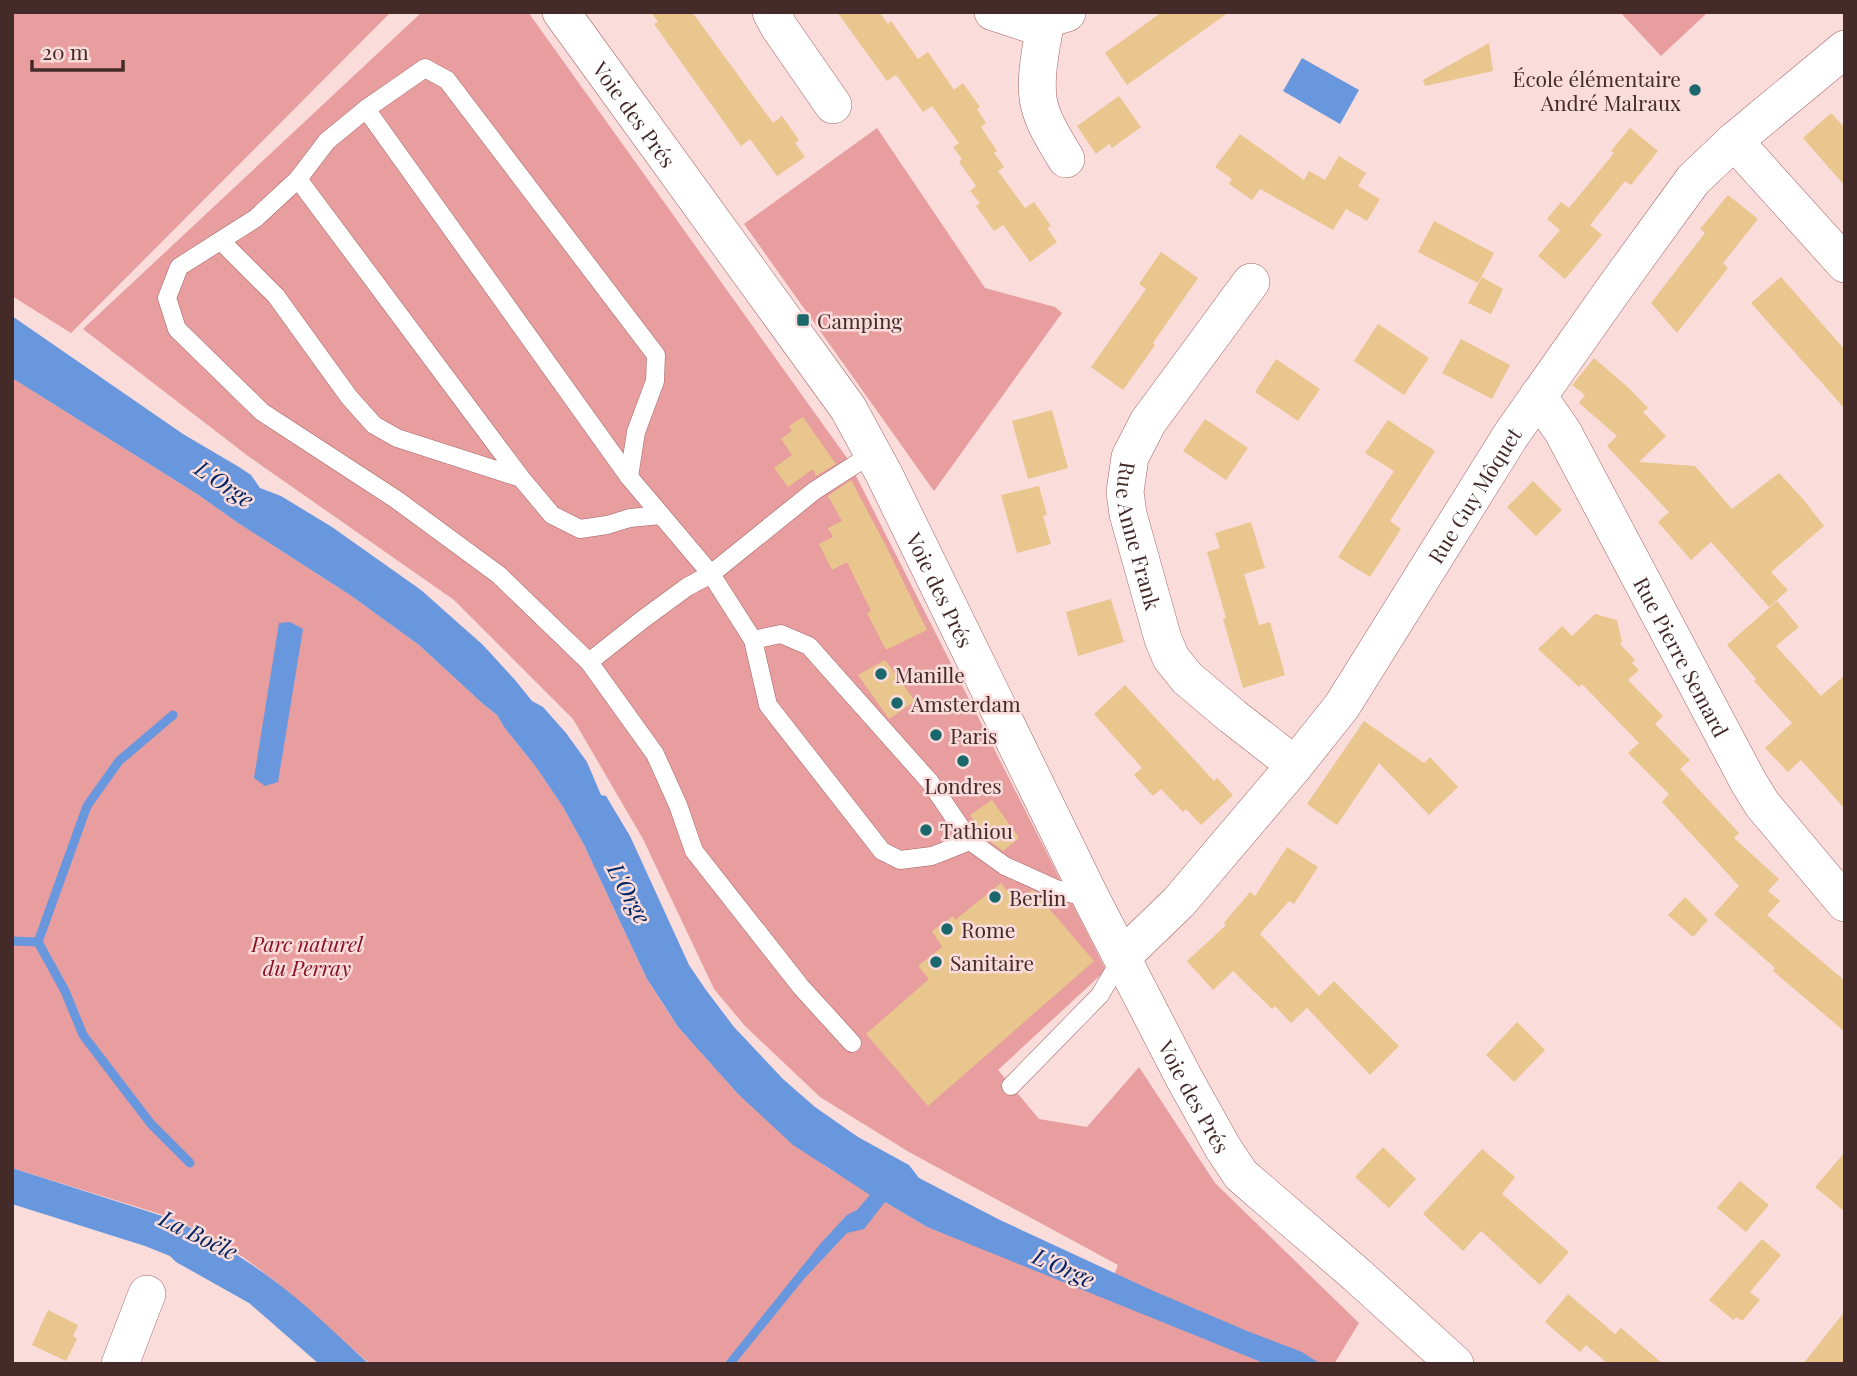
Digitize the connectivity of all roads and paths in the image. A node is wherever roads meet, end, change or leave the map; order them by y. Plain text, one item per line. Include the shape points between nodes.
1 (561, 12) edge
2 (771, 12) edge
3 (993, 12) edge
4 (1057, 16) edge
5 (1845, 49) edge
6 (834, 105) dead end
7 (366, 109) junction
8 (1734, 141) junction
9 (1066, 159) dead end
10 (298, 179) junction
11 (221, 241) junction
12 (1845, 264) edge
13 (1251, 282) dead end
14 (1538, 396) junction
15 (873, 453) junction
16 (629, 477) junction
17 (521, 478) junction
18 (661, 515) junction
19 (711, 574) junction
20 (753, 640) junction
21 (589, 662) junction
22 (1295, 765) junction
23 (970, 841) junction
24 (1091, 898) junction
25 (1845, 904) edge
26 (1122, 957) junction
27 (852, 1043) dead end
28 (1011, 1086) dead end
29 (148, 1294) dead end
30 (120, 1364) edge
31 (1455, 1364) edge

1 - 15 street, Voie des Prés via 848,408
2 - 6 street
3 - 4 street via 1030,24
4 - 9 street via 1039,63 1038,98 1049,131
5 - 8 street, Rue Guy Môquet
7 - 10 lane via 327,141
7 - 16 lane
7 - 16 lane via 425,68 447,80 656,355 655,381 636,432
8 - 12 street
8 - 14 street, Rue Guy Môquet via 1693,180
10 - 11 lane via 256,218
10 - 17 lane
11 - 17 lane via 276,296 374,425 397,438
11 - 21 lane via 179,267 167,298 177,330 262,412 397,500 499,575
13 - 22 street, Rue Anne Frank via 1148,422 1130,457 1125,492 1171,658 1187,678
14 - 22 street, Rue Guy Môquet via 1342,706
14 - 25 street, Rue Pierre Semard via 1570,443 1749,783
15 - 19 lane via 814,491
15 - 24 street, Voie des Prés
16 - 18 lane
17 - 18 lane via 552,515 580,529
18 - 19 lane
19 - 20 lane
19 - 21 lane
20 - 23 lane via 781,634 809,646 930,782
20 - 23 lane via 768,705 882,851 900,860 932,856
21 - 27 lane via 655,754 694,851 801,987
22 - 26 street, Rue Guy Môquet via 1179,902
23 - 24 lane via 1004,866 1056,889
24 - 26 street, Voie des Prés
26 - 28 lane via 1100,995
26 - 31 street, Voie des Prés via 1184,1078 1241,1175
29 - 30 street

